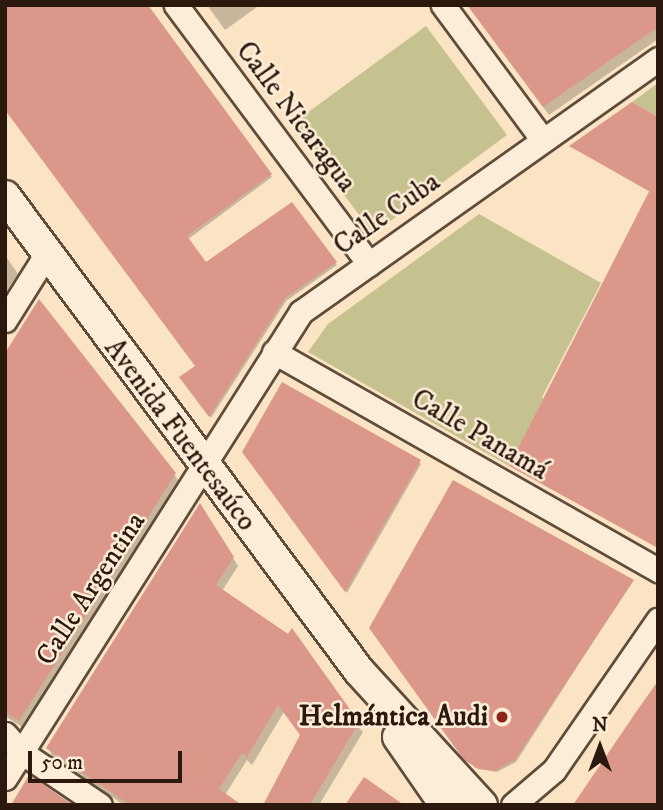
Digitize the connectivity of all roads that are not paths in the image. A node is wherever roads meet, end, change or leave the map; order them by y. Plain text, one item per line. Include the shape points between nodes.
1 (176, 5) edge
2 (443, 5) edge
3 (658, 58) edge
4 (543, 140) junction
5 (5, 196) edge
6 (47, 253) junction
7 (369, 264) junction
8 (5, 320) edge
9 (274, 352) junction
10 (204, 468) junction
11 (658, 570) edge
12 (658, 620) edge
13 (359, 671) junction
14 (5, 734) edge
15 (21, 752) junction
16 (548, 776) junction
17 (5, 778) edge
18 (100, 805) edge
19 (445, 805) edge
20 (482, 805) edge
21 (513, 805) edge
22 (540, 805) edge

1 - 7 street, Calle Nicaragua
2 - 4 street
3 - 4 street, Calle Cuba
4 - 7 street, Calle Cuba
5 - 6 street, Avenida Fuentesaúco
6 - 8 street
6 - 10 street, Avenida Fuentesaúco
7 - 9 street, Calle Cuba via 301,312
9 - 10 street, Calle Cuba
9 - 11 street, Calle Panamá
10 - 13 street, Avenida Fuentesaúco
10 - 15 street, Calle Argentina
12 - 16 street
13 - 19 street, Avenida Fuentesaúco via 382,715
13 - 20 street, Avenida Fuentesaúco
14 - 15 street
15 - 17 street, Calle Argentina
15 - 18 street
16 - 21 street
16 - 22 street

